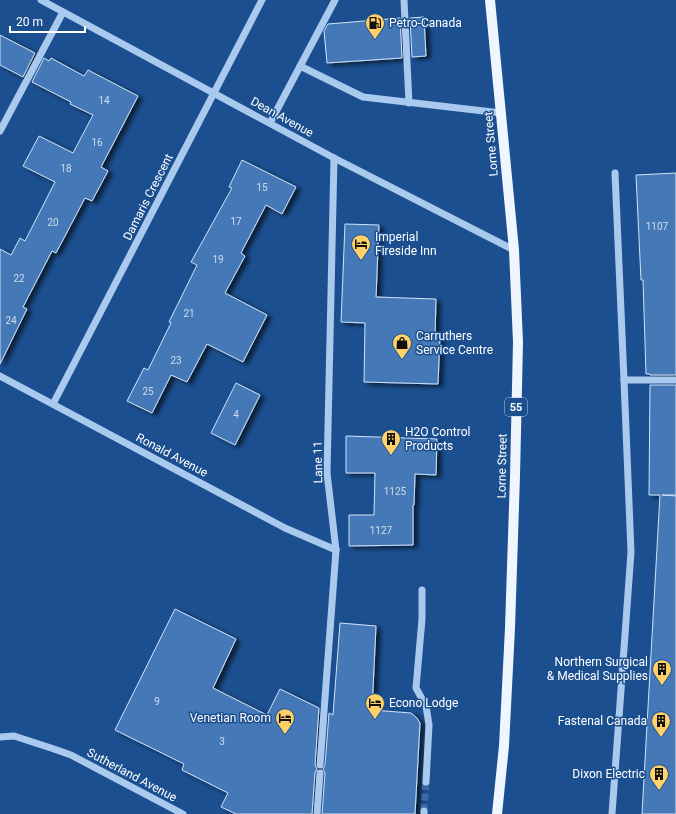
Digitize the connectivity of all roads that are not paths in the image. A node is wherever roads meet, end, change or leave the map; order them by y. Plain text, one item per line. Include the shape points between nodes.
1 (40, 0) edge
2 (262, 0) edge
3 (335, 0) edge
4 (404, 0) edge
5 (490, 0) edge
6 (63, 12) junction
7 (300, 66) junction
8 (214, 92) junction
9 (410, 103) junction
10 (501, 113) junction
11 (270, 123) junction
12 (0, 131) edge
13 (334, 158) junction
14 (615, 173) dead end
15 (514, 250) junction
16 (0, 376) edge
17 (624, 380) junction
18 (676, 380) edge
19 (53, 404) junction
20 (336, 550) junction
21 (422, 590) dead end
22 (0, 737) edge
23 (320, 765) dead end
24 (320, 773) dead end
25 (426, 782) tunnel mouth
26 (182, 814) edge
27 (317, 814) edge
28 (497, 814) edge
29 (612, 814) edge

1 - 6 street, Dean Avenue
2 - 8 street, Damaris Crescent
3 - 7 street
4 - 9 street
5 - 10 main road, Lorne Street / 55
6 - 8 street, Dean Avenue
6 - 12 street
7 - 9 street via 363,97
7 - 11 street
8 - 11 street, Dean Avenue
8 - 19 street, Damaris Crescent
9 - 10 street
10 - 15 main road, Lorne Street / 55
11 - 13 street, Dean Avenue
13 - 15 street, Dean Avenue
13 - 20 street, Lane 11 via 327,473
14 - 17 street
15 - 28 main road, Lorne Street / 55 via 518,342 515,484 504,746
16 - 19 street, Ronald Avenue
17 - 18 street
17 - 29 street via 630,552
19 - 20 street, Ronald Avenue via 285,528
20 - 23 street, Lane 11
21 - 25 street via 416,688 426,706 429,725
22 - 26 street, Sutherland Avenue via 14,736 71,755
24 - 27 street

